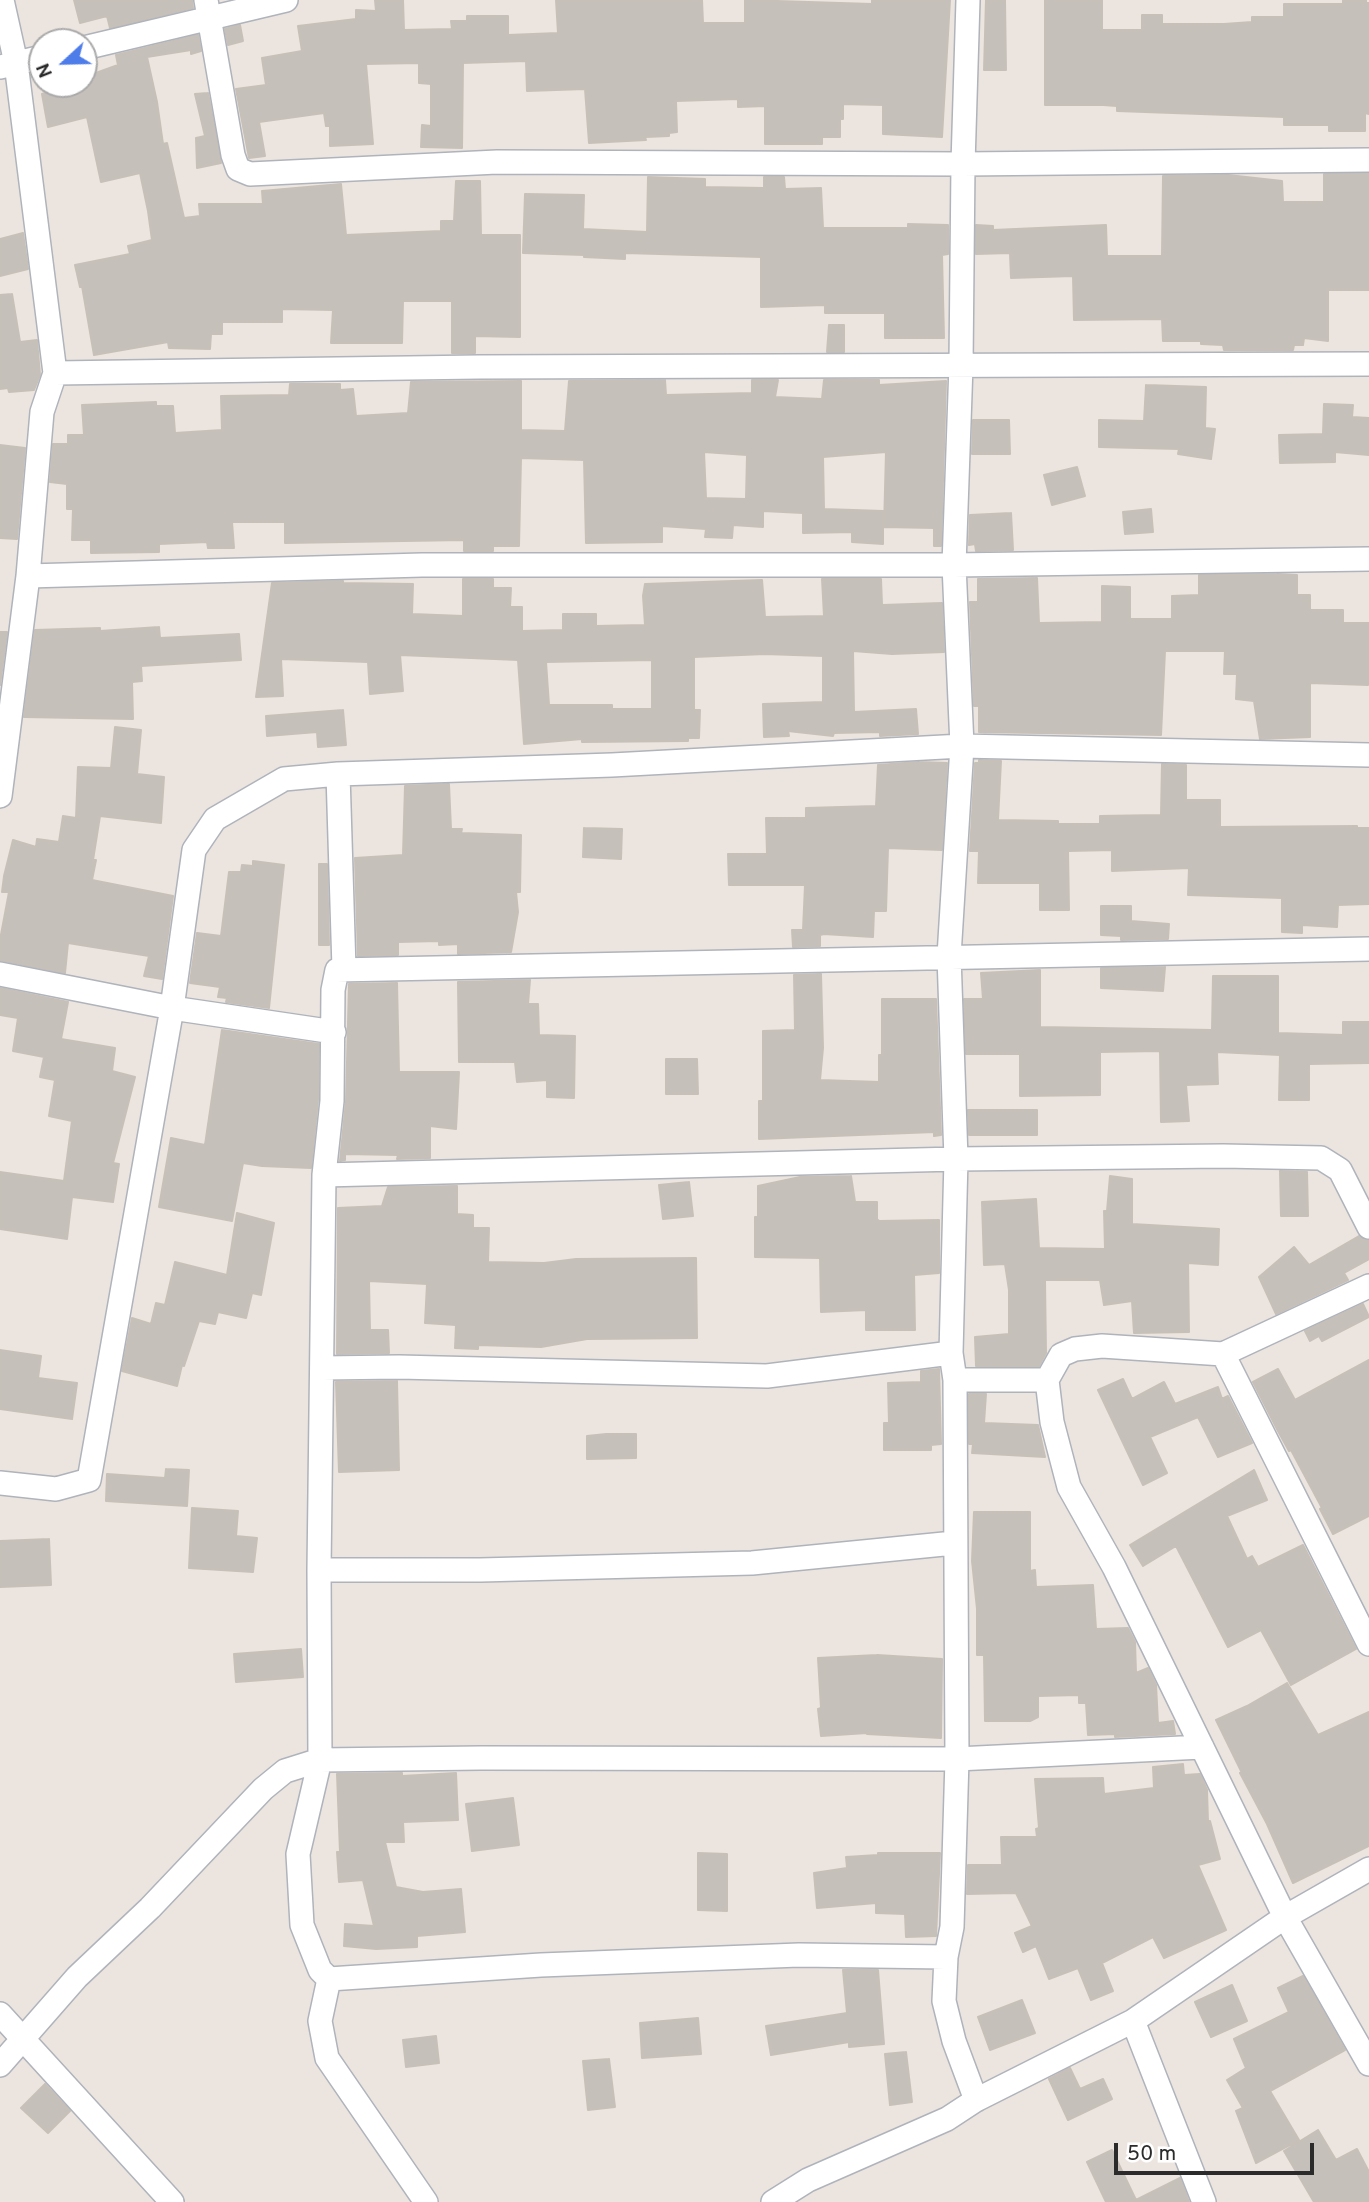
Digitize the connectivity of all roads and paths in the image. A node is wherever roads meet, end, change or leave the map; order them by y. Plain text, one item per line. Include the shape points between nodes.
1 (2, 0) edge
2 (286, 0) edge
3 (968, 0) edge
4 (208, 10) edge
5 (98, 44) edge
6 (28, 60) edge
7 (8, 65) edge
8 (1369, 160) edge
9 (963, 164) junction
10 (1369, 364) edge
11 (961, 365) junction
12 (55, 373) junction
13 (1369, 559) edge
14 (954, 565) junction
15 (28, 576) junction
16 (962, 746) junction
17 (1369, 755) edge
18 (338, 774) junction
19 (0, 796) edge
20 (1369, 948) edge
21 (949, 956) junction
22 (344, 969) junction
23 (0, 974) edge
24 (172, 1008) junction
25 (334, 1032) junction
26 (956, 1159) junction
27 (324, 1175) junction
28 (1369, 1227) edge
29 (1369, 1286) edge
30 (951, 1353) junction
31 (1223, 1354) junction
32 (322, 1368) junction
33 (955, 1380) junction
34 (1047, 1380) junction
35 (0, 1483) edge
36 (954, 1543) junction
37 (319, 1570) junction
38 (1369, 1644) edge
39 (1202, 1747) junction
40 (957, 1759) junction
41 (320, 1760) junction
42 (1369, 1869) edge
43 (1285, 1917) junction
44 (946, 1957) junction
45 (329, 1979) junction
46 (0, 2014) edge
47 (1133, 2021) junction
48 (25, 2039) junction
49 (1369, 2064) edge
50 (0, 2065) edge
51 (976, 2100) junction
52 (172, 2202) edge
53 (426, 2202) edge
54 (773, 2202) edge
55 (1203, 2202) edge

1 - 7 street
2 - 4 street
3 - 9 street
4 - 5 street
4 - 9 street via 233,155 238,169 250,174 497,162
6 - 7 street
7 - 12 street
8 - 9 street
9 - 11 street
10 - 11 street
11 - 12 street
11 - 14 street
12 - 15 street via 42,412
13 - 14 street
14 - 15 street via 422,565
14 - 16 street
15 - 19 street
16 - 17 street
16 - 18 street
16 - 21 street
18 - 22 street
18 - 24 street via 284,779 215,819 194,850
20 - 21 street
21 - 22 street
21 - 26 street
22 - 25 street via 337,970 333,990
23 - 24 street
24 - 25 street
24 - 35 street via 89,1480 57,1489
25 - 27 street
26 - 27 street
26 - 28 street via 1321,1158 1340,1170
26 - 30 street
27 - 32 street
29 - 31 street
30 - 32 street via 767,1376
30 - 33 street
31 - 34 street via 1102,1346 1075,1349 1061,1355
31 - 38 street
32 - 37 street
33 - 34 street
33 - 36 street
34 - 39 street via 1052,1422 1069,1487 1114,1567
36 - 37 street via 752,1563
36 - 40 street
37 - 41 street
39 - 40 street
39 - 43 street
40 - 41 street
40 - 44 street via 952,1927
41 - 45 street via 298,1854 302,1925 320,1970
41 - 48 street via 285,1771 264,1789 77,1977
42 - 43 street
43 - 47 street
43 - 49 street
44 - 45 street via 799,1955
44 - 51 street via 944,2001
45 - 53 street via 320,2021 327,2058
46 - 48 street
47 - 51 street
47 - 55 street
48 - 50 street
48 - 52 street
51 - 54 street via 947,2119 808,2180

